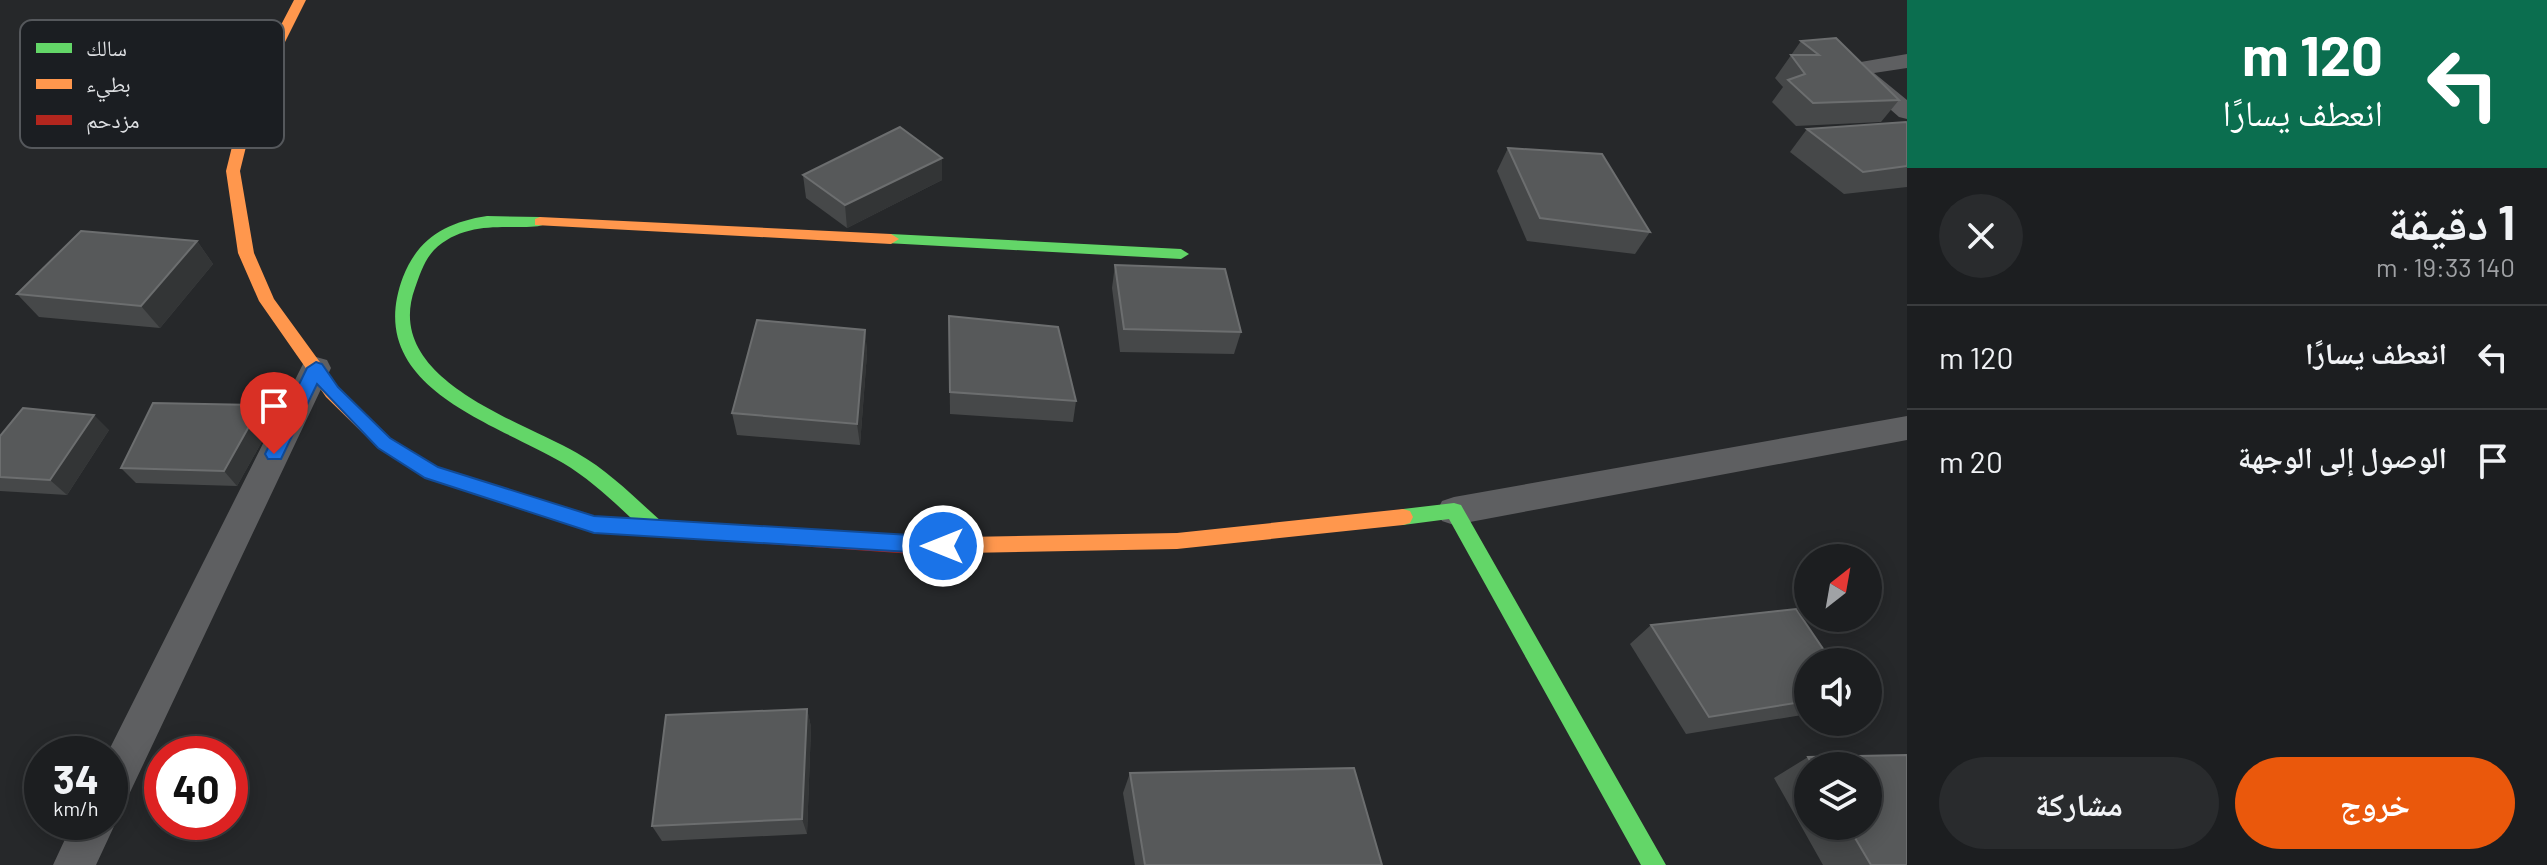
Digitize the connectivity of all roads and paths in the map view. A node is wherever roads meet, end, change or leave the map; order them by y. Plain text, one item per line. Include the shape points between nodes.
1 (300, 0) edge
2 (284, 31) edge
3 (1907, 61) edge
4 (1907, 112) edge
5 (239, 148) edge
6 (1181, 254) dead end
7 (316, 368) junction
8 (1907, 428) edge
9 (1454, 511) junction
10 (655, 528) junction
11 (128, 754) edge
12 (86, 840) edge
13 (74, 865) edge
14 (1654, 865) edge

1 - 2 street
3 - 4 street via 1863,68 1860,73
5 - 7 street via 233,171 246,253 267,301
6 - 10 street via 488,219 430,240 406,284 396,319 405,351 449,393 595,474
7 - 10 street via 332,392 384,443 432,473 594,524
7 - 11 street
8 - 9 street
9 - 10 street via 1177,541 913,546
9 - 14 street
12 - 13 street

